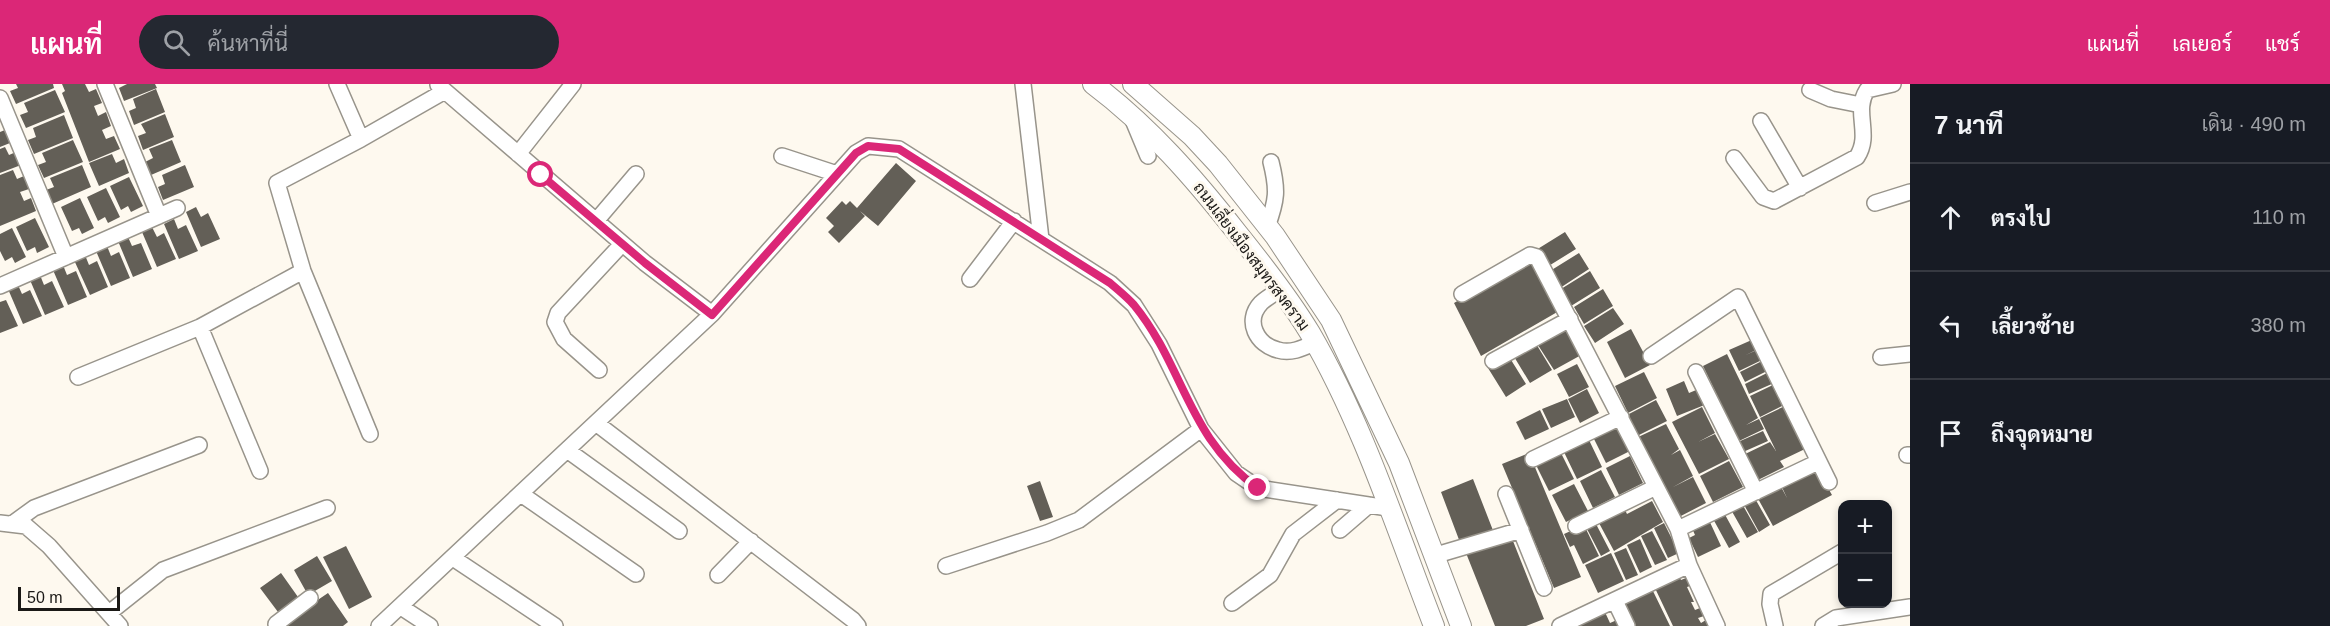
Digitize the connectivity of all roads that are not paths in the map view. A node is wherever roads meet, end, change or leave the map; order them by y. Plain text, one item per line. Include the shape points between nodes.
1 (105, 84) edge
2 (337, 84) edge
3 (573, 84) edge
4 (1023, 84) edge
5 (1093, 84) edge
6 (1133, 84) edge
7 (1893, 84) edge
8 (441, 87) edge
9 (1810, 90) dead end
10 (0, 98) edge
11 (1861, 105) junction
12 (1133, 120) junction
13 (1761, 121) dead end
14 (361, 139) junction
15 (518, 154) junction
16 (782, 156) dead end
17 (1148, 156) dead end
18 (1734, 158) dead end
19 (1270, 162) dead end
20 (636, 174) dead end
21 (837, 174) junction
22 (1800, 188) junction
23 (1910, 192) edge
24 (1875, 203) dead end
25 (177, 208) dead end
26 (159, 216) junction
27 (596, 221) junction
28 (1014, 221) junction
29 (1267, 227) junction
30 (1041, 239) junction
31 (622, 244) junction
32 (66, 257) junction
33 (303, 271) junction
34 (970, 279) dead end
35 (0, 286) edge
36 (1280, 289) junction
37 (1462, 294) dead end
38 (712, 315) junction
39 (1570, 319) junction
40 (200, 327) junction
41 (1314, 343) junction
42 (1910, 354) edge
43 (1651, 356) dead end
44 (1881, 357) dead end
45 (1493, 361) dead end
46 (599, 370) dead end
47 (1696, 372) dead end
48 (78, 377) dead end
49 (1621, 417) junction
50 (596, 423) junction
51 (1201, 429) junction
52 (370, 434) dead end
53 (199, 445) dead end
54 (567, 450) junction
55 (1533, 459) dead end
56 (1818, 462) junction
57 (260, 471) dead end
58 (1829, 482) dead end
59 (1656, 487) junction
60 (1756, 492) junction
61 (521, 494) junction
62 (1506, 494) dead end
63 (1338, 500) junction
64 (1378, 506) junction
65 (327, 508) dead end
66 (6, 524) edge
67 (1576, 526) dead end
68 (1678, 529) junction
69 (1340, 530) dead end
70 (1521, 530) junction
71 (679, 531) dead end
72 (751, 542) junction
73 (1839, 554) edge
74 (1433, 556) junction
75 (453, 558) junction
76 (1689, 565) junction
77 (946, 566) dead end
78 (636, 574) dead end
79 (718, 575) dead end
80 (1544, 588) dead end
81 (310, 598) dead end
82 (1615, 602) dead end
83 (1232, 603) dead end
84 (401, 607) junction
85 (1910, 607) edge
86 (109, 613) junction
87 (1880, 619) edge
88 (120, 626) edge
89 (278, 626) edge
90 (379, 626) edge
91 (430, 626) edge
92 (555, 626) edge
93 (858, 626) edge
94 (1434, 626) edge
95 (1461, 626) edge
96 (1560, 626) edge
97 (1627, 626) edge
98 (1717, 626) edge
99 (1775, 626) edge
100 (1823, 626) edge

1 - 26 street
2 - 14 street
3 - 15 street
4 - 30 street
5 - 12 main road, ถนนเลี่ยงเมืองสมุทรสงคราม
6 - 29 main road, ถนนเลี่ยงเมืองสมุทรสงคราม via 1192,136
7 - 11 street via 1867,90
8 - 14 street
8 - 15 street
9 - 11 street
10 - 32 street
11 - 22 street via 1864,146 1857,157
12 - 17 street
12 - 36 main road, ถนนเลี่ยงเมืองสมุทรสงคราม via 1196,180
13 - 22 street
14 - 33 street via 277,183
15 - 27 street
16 - 21 street
18 - 22 street via 1763,197 1774,201
19 - 29 street via 1277,202
20 - 27 street
21 - 28 street via 868,146 899,149
21 - 38 street
23 - 24 street
25 - 26 street
26 - 32 street
27 - 31 street
28 - 30 street
28 - 34 street
29 - 74 main road, ถนนเลี่ยงเมืองสมุทรสงคราม via 1331,320 1400,463
30 - 51 street via 1110,283 1134,305 1159,344
31 - 38 street
31 - 46 street via 558,313 555,322 564,339
32 - 35 street
33 - 40 street
33 - 52 street
36 - 41 main road, ถนนเลี่ยงเมืองสมุทรสงคราม
36 - 41 street via 1260,304 1252,320 1255,336 1279,351 1296,351
37 - 39 street via 1530,255 1537,257
38 - 50 street
39 - 45 street
39 - 49 street
40 - 48 street
40 - 57 street
41 - 64 main road, ถนนเลี่ยงเมืองสมุทรสงคราม via 1354,422
42 - 44 street
43 - 56 street via 1738,297
47 - 60 street
49 - 55 street
49 - 59 street
50 - 54 street
50 - 72 street
51 - 63 street via 1236,473 1258,488
51 - 77 street via 1079,520
53 - 66 street via 34,508
54 - 61 street
54 - 71 street
56 - 58 street
56 - 60 street
59 - 67 street
59 - 68 street
60 - 68 street
61 - 75 street
61 - 78 street
62 - 70 street
63 - 64 street
63 - 83 street via 1293,534 1270,575
64 - 69 street
64 - 94 main road, ถนนเลี่ยงเมืองสมุทรสงคราม
65 - 86 street via 163,570
66 - 86 street via 26,526
68 - 76 street
70 - 74 street
70 - 80 street
72 - 79 street
72 - 93 street
73 - 99 street via 1771,594
74 - 95 main road, ถนนเลี่ยงเมืองสมุทรสงคราม
75 - 84 street
75 - 92 street
76 - 96 street
76 - 98 street
81 - 89 street
82 - 97 street
84 - 90 street
84 - 91 street
85 - 87 street
86 - 88 street
87 - 100 street via 1836,618

